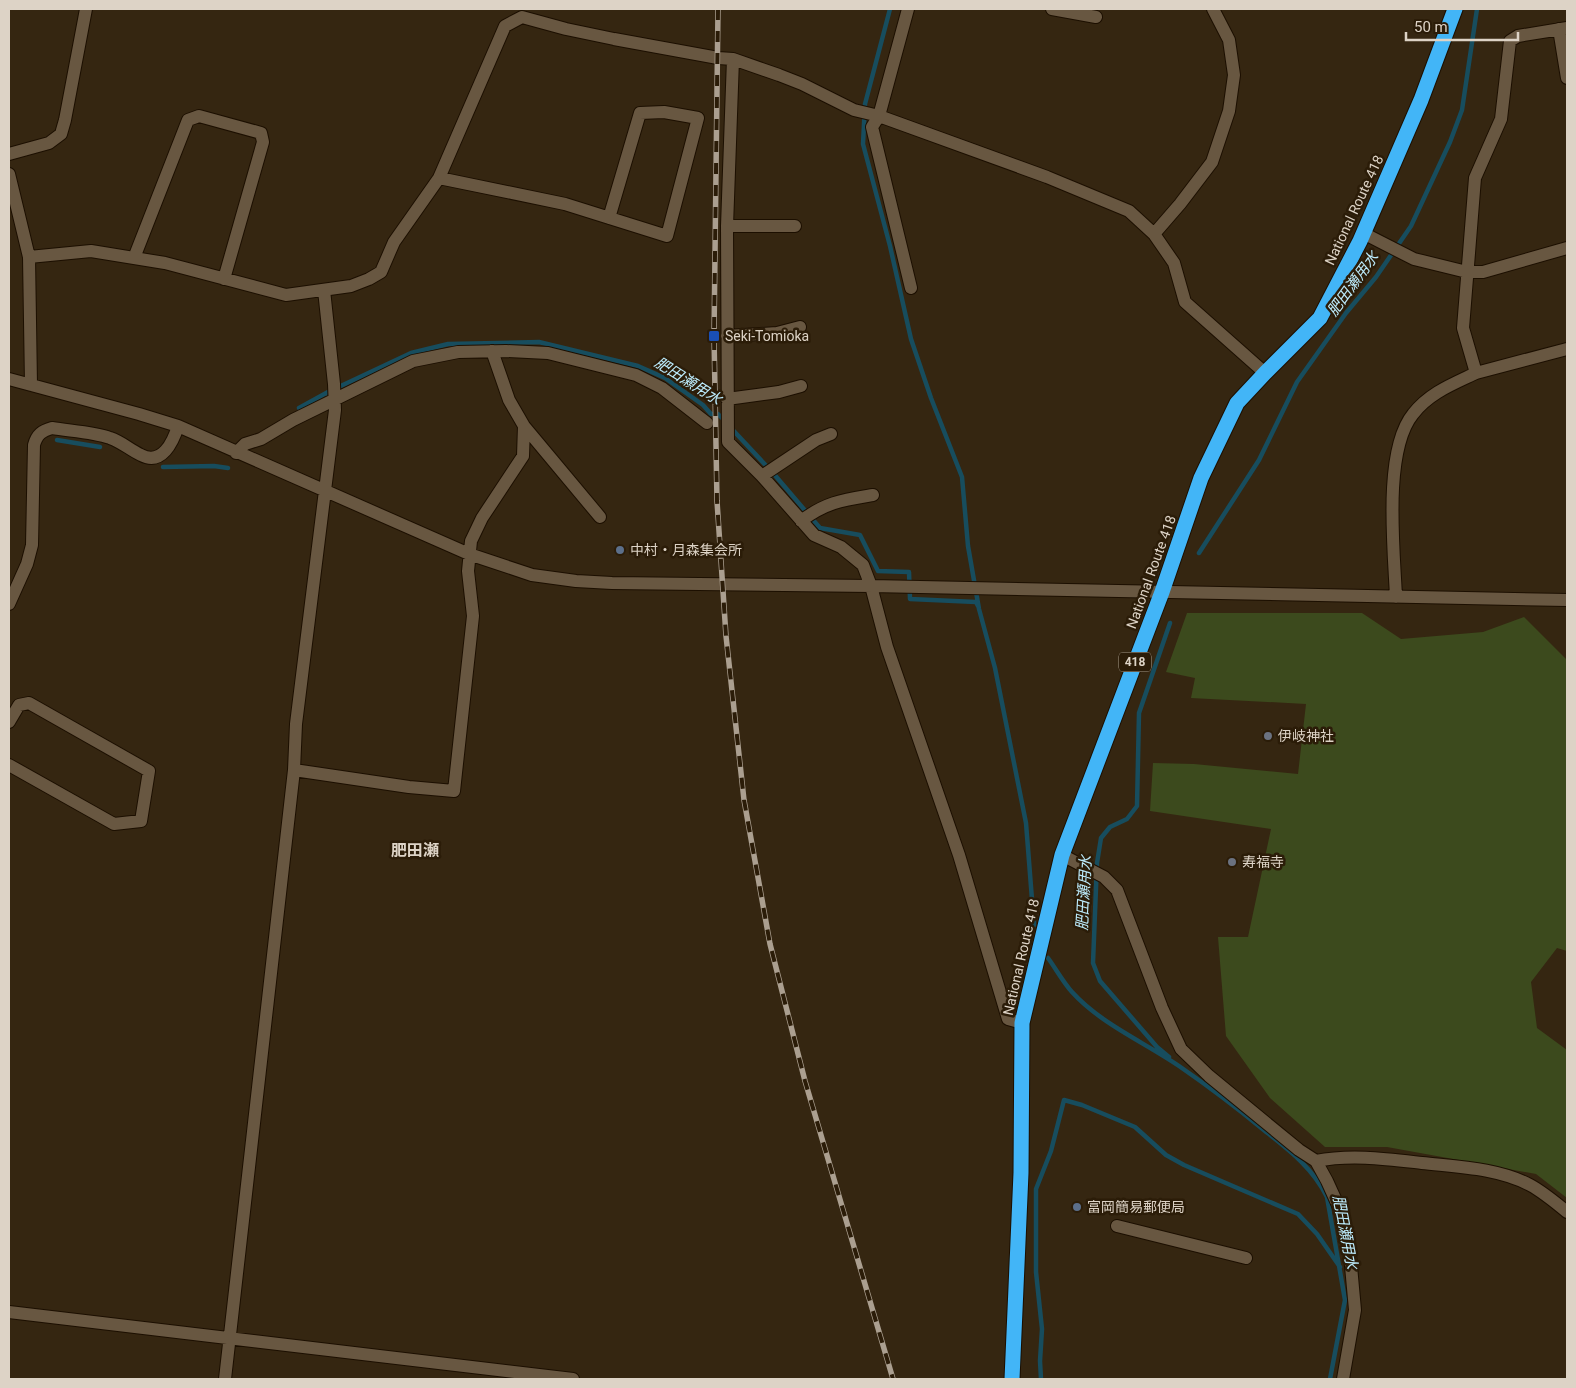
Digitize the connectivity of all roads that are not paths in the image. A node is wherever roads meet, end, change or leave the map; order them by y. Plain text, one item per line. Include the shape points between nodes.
1 (86, 9) edge
2 (545, 9) edge
3 (908, 9) edge
4 (1052, 9) edge
5 (1213, 9) edge
6 (1455, 9) edge
7 (1096, 17) dead end
8 (547, 22) junction
9 (1563, 29) edge
10 (733, 59) junction
11 (1567, 78) edge
12 (878, 116) junction
13 (9, 154) edge
14 (9, 174) edge
15 (439, 178) junction
16 (608, 218) junction
17 (727, 226) junction
18 (795, 226) dead end
19 (1364, 233) junction
20 (1154, 234) junction
21 (1567, 248) edge
22 (30, 257) junction
23 (134, 258) junction
24 (1467, 272) junction
25 (224, 278) junction
26 (911, 288) dead end
27 (324, 290) junction
28 (800, 327) dead end
29 (727, 336) junction
30 (1567, 349) edge
31 (492, 351) junction
32 (1265, 372) junction
33 (1476, 373) junction
34 (9, 380) edge
35 (31, 385) junction
36 (801, 386) dead end
37 (728, 399) junction
38 (335, 400) junction
39 (707, 423) dead end
40 (178, 426) junction
41 (524, 426) junction
42 (831, 434) dead end
43 (236, 453) junction
44 (762, 476) junction
45 (324, 490) junction
46 (873, 495) dead end
47 (600, 518) dead end
48 (801, 521) junction
49 (469, 554) junction
50 (872, 586) junction
51 (1162, 592) junction
52 (1396, 597) junction
53 (1567, 600) edge
54 (9, 604) edge
55 (9, 722) edge
56 (9, 765) edge
57 (294, 770) junction
58 (1062, 855) junction
59 (1022, 1023) junction
60 (1316, 1161) junction
61 (1567, 1212) edge
62 (1117, 1226) dead end
63 (1246, 1258) dead end
64 (9, 1312) edge
65 (230, 1337) junction
66 (225, 1379) edge
67 (573, 1379) edge
68 (1012, 1379) edge
69 (1343, 1379) edge

1 - 13 street via 61,134 49,143
2 - 8 street
3 - 12 street
4 - 7 street
5 - 20 street via 1229,40 1234,75 1229,111 1212,162
6 - 19 highway, National Route 418 / 418 via 1421,100
8 - 10 street via 614,39
8 - 15 street via 522,17 505,26
9 - 11 street
9 - 24 street via 1518,36 1510,41 1502,119 1475,178
10 - 12 street via 802,84 854,110
10 - 17 street
12 - 20 street via 1047,177 1129,211
12 - 26 street via 872,127
14 - 22 street
15 - 16 street via 565,204
15 - 27 street via 394,242 381,272 351,286
16 - 16 street via 667,236 698,118 664,112 640,113
17 - 18 street
17 - 29 street
19 - 24 street via 1414,259
19 - 32 highway, National Route 418 / 418 via 1320,318
20 - 32 street via 1174,262 1185,302
21 - 24 street via 1483,272
22 - 23 street via 91,251
22 - 35 street
23 - 25 street
23 - 25 street via 188,120 199,116 261,133 263,142
24 - 33 street via 1463,328
25 - 27 street via 286,295
27 - 38 street
28 - 29 street via 777,333
29 - 37 street
30 - 33 street
31 - 38 street via 458,352 413,361
31 - 39 street via 548,353 636,375 662,388
31 - 41 street via 509,400
32 - 51 highway, National Route 418 / 418 via 1237,403 1201,478
33 - 52 street via 1436,392 1412,414 1398,443 1393,480
34 - 35 street
35 - 40 street
36 - 37 street
37 - 44 street via 728,442
38 - 43 street via 262,439 245,444
38 - 45 street
40 - 43 street
40 - 54 street via 165,452 156,457 142,456 109,437 52,428 37,436 34,445 32,545 28,564
41 - 47 street
41 - 49 street via 523,456 482,518 471,541
42 - 44 street via 816,440
43 - 45 street
44 - 48 street
45 - 49 street
45 - 57 street via 296,724
46 - 48 street via 827,505
48 - 50 street via 814,536 841,547 864,565
49 - 50 street via 532,574 576,581
49 - 57 street via 473,616 454,791
50 - 51 street
50 - 59 street via 887,647 959,855 1008,1019
51 - 52 street
51 - 58 highway, National Route 418 / 418
52 - 53 street
55 - 56 street via 19,705 29,703 149,771 142,821 114,824
57 - 65 street
58 - 59 highway, National Route 418 / 418
58 - 60 street via 1104,876 1117,890 1181,1049 1208,1076
59 - 68 highway, National Route 418 / 418 via 1021,1173
60 - 61 street via 1370,1158 1492,1172 1528,1185
60 - 69 street via 1342,1214 1350,1255 1355,1310
62 - 63 street
64 - 65 street
65 - 66 street
65 - 67 street

